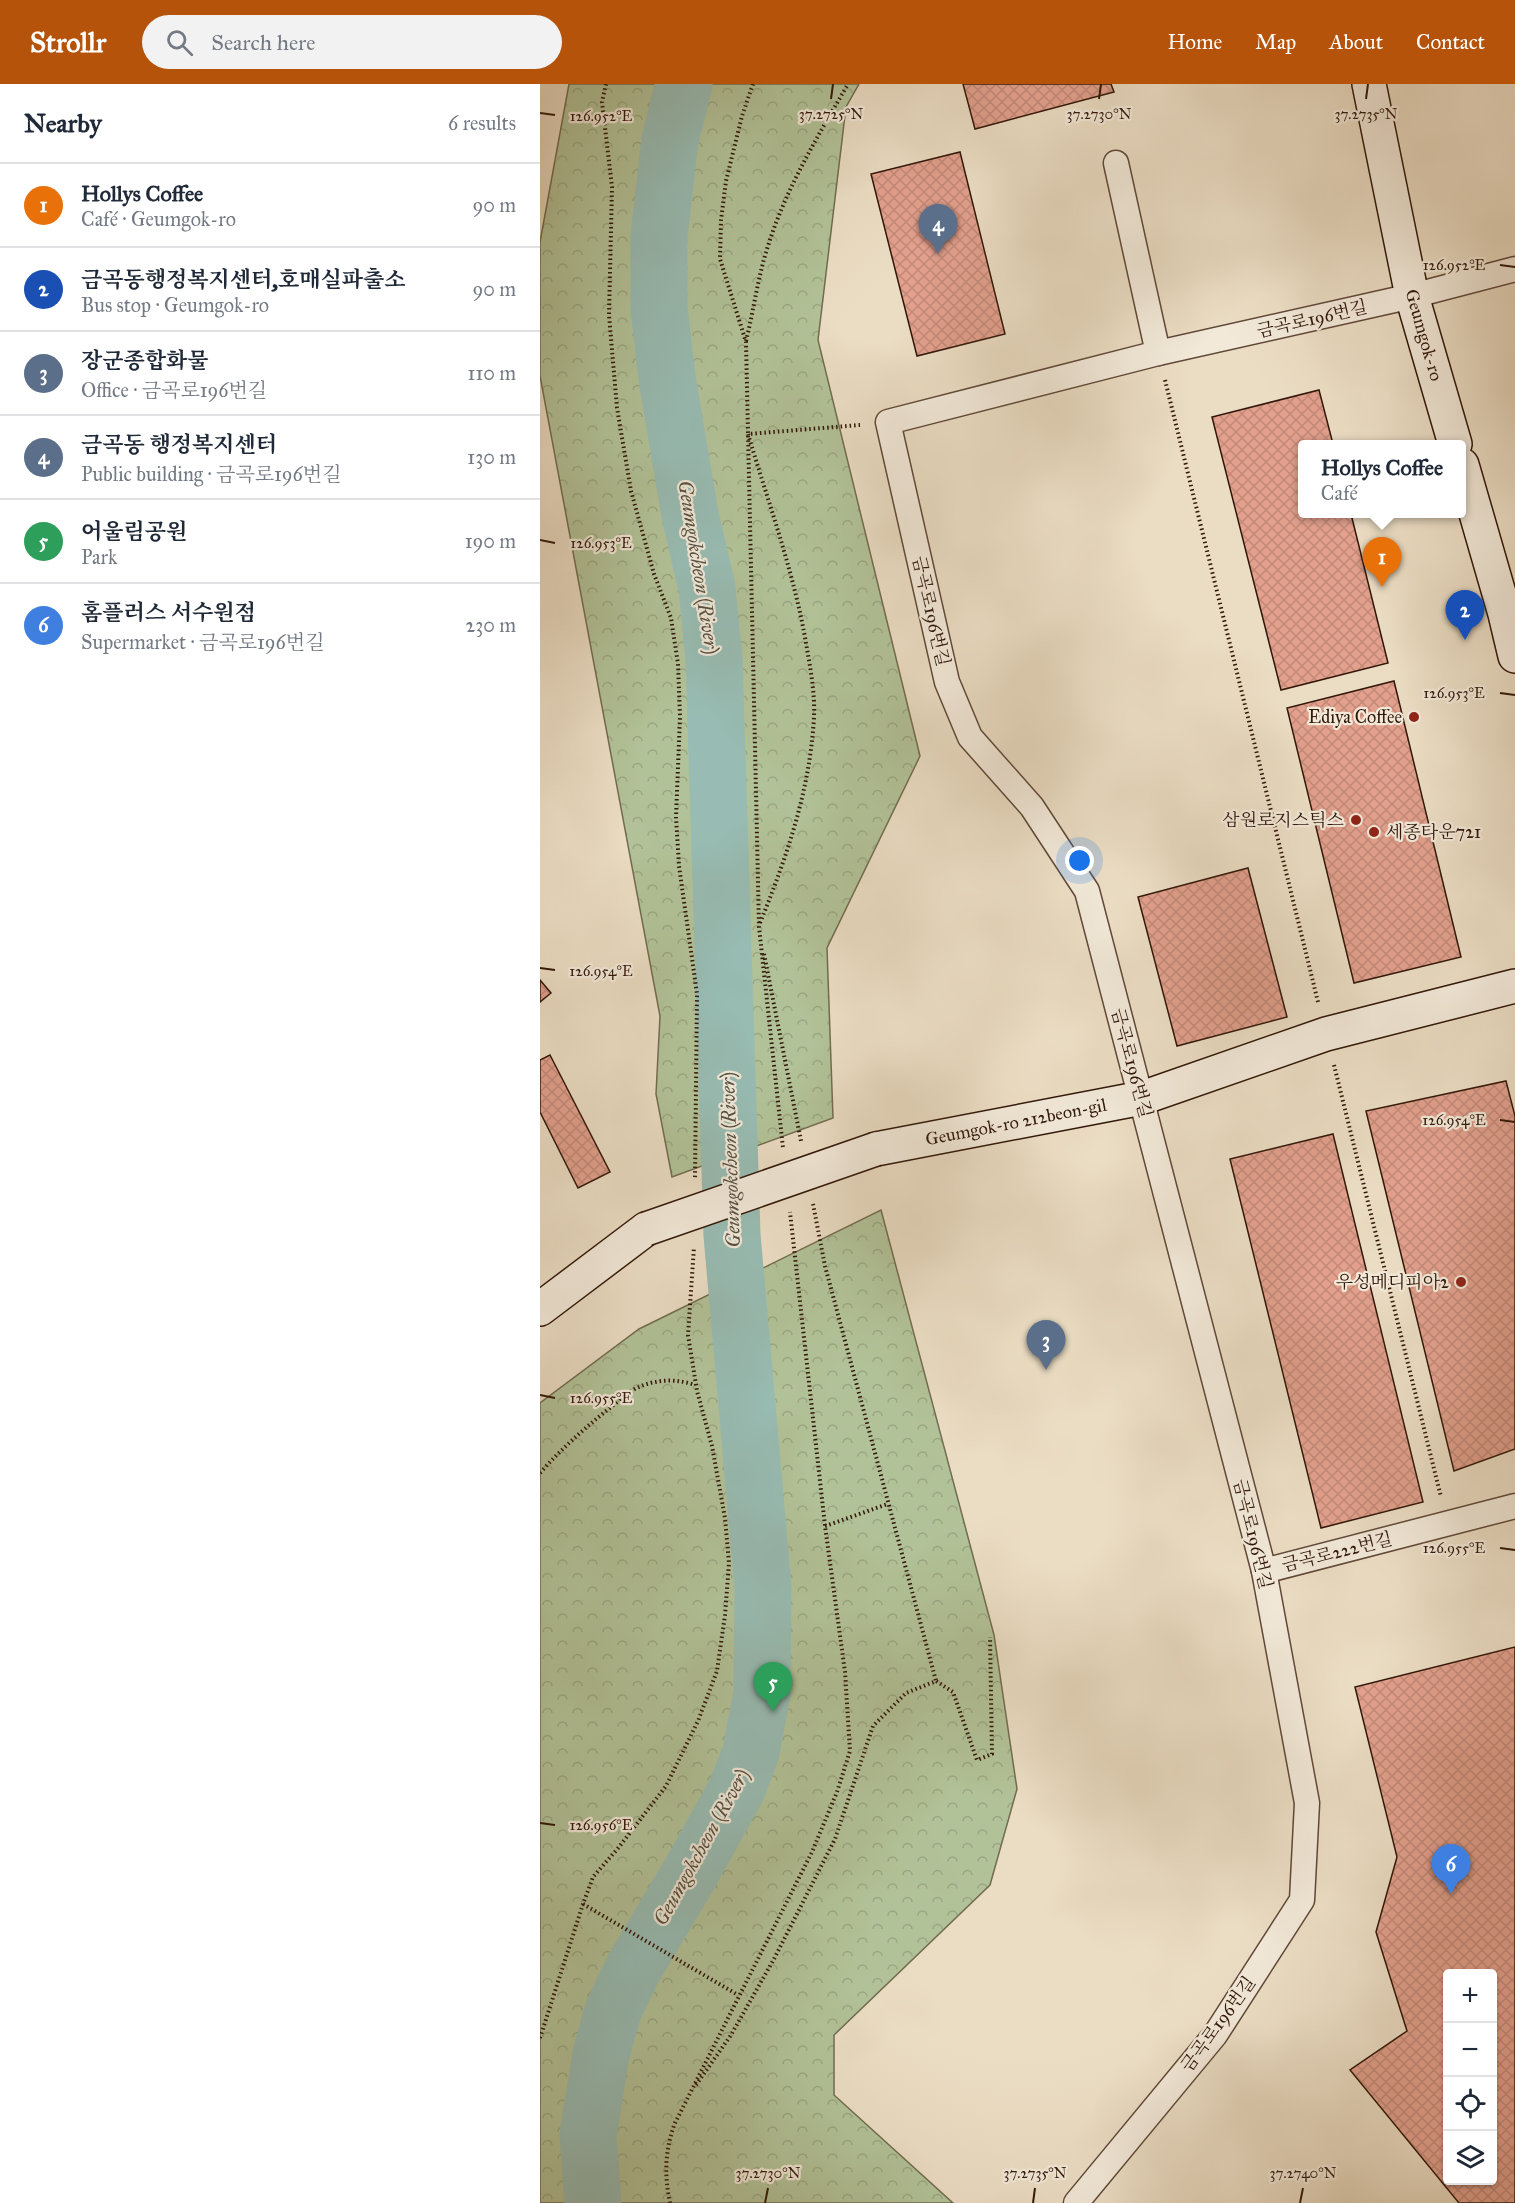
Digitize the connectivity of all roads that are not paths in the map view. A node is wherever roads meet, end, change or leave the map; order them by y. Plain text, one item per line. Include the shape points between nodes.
1 (1369, 84) edge
2 (1116, 163) dead end
3 (1515, 269) edge
4 (1412, 296) junction
5 (1158, 353) junction
6 (1454, 440) edge
7 (1466, 482) edge
8 (1515, 656) edge
9 (1515, 986) edge
10 (1142, 1098) junction
11 (540, 1309) edge
12 (1515, 1506) edge
13 (1264, 1571) junction
14 (1076, 2203) edge

1 - 4 street, Geumgok-ro
2 - 5 street
3 - 4 street, 금곡로196번길
4 - 5 street, 금곡로196번길
4 - 6 street, Geumgok-ro
5 - 10 street, 금곡로196번길 via 888,423 947,682 970,737 1032,807 1087,891
7 - 8 street
9 - 10 street, Geumgok-ro 212beon-gil via 1326,1034
10 - 11 street, Geumgok-ro 212beon-gil, bridge via 876,1149 646,1229
10 - 13 street, 금곡로196번길
12 - 13 street, 금곡로222번길
13 - 14 street, 금곡로196번길 via 1308,1803 1302,1900 1215,2035

